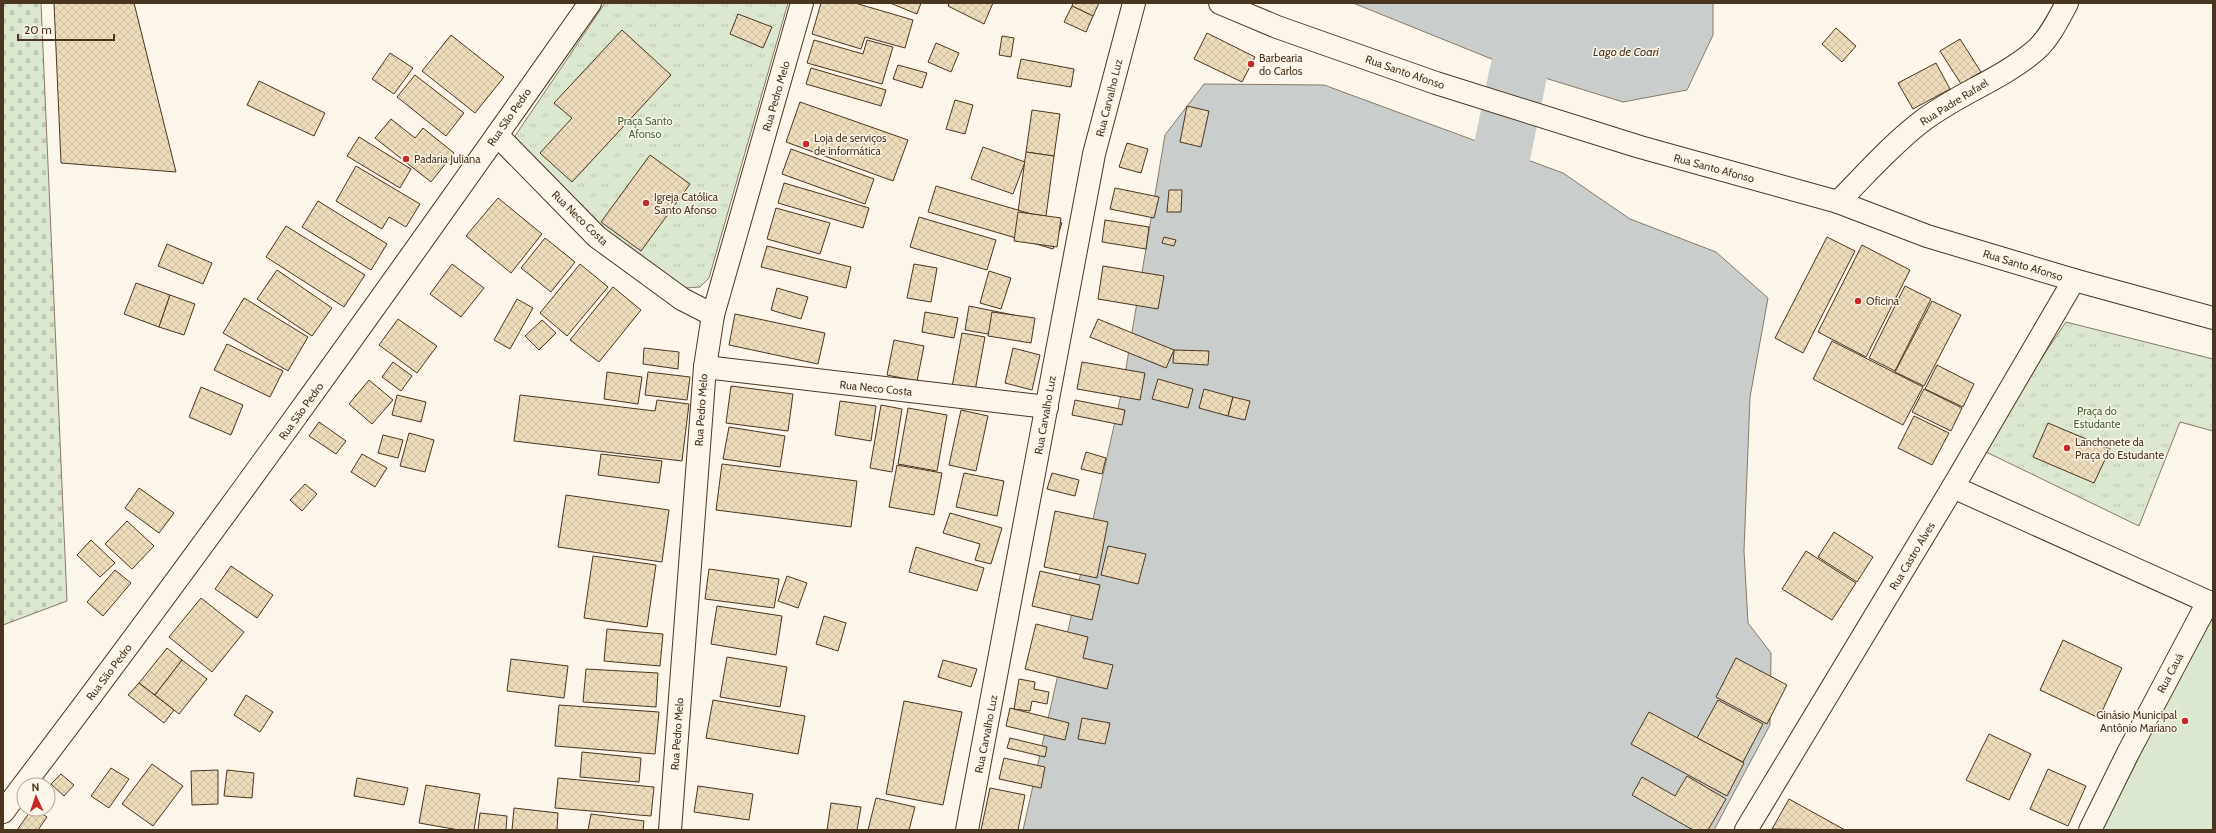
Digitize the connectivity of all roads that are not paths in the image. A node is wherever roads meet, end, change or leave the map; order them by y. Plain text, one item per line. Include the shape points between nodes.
1 (590, 3) edge
2 (802, 3) edge
3 (1134, 3) edge
4 (1220, 3) edge
5 (2067, 3) edge
6 (497, 135) junction
7 (1838, 202) junction
8 (2074, 280) junction
9 (713, 315) junction
10 (2213, 318) edge
11 (705, 367) junction
12 (1047, 407) junction
13 (1953, 487) junction
14 (2211, 603) edge
15 (3, 812) edge
16 (670, 830) edge
17 (967, 830) edge
18 (1747, 830) edge
19 (2090, 830) edge

1 - 6 street, Rua São Pedro
2 - 9 street, Rua Pedro Melo
3 - 12 street, Rua Carvalho Luz via 1094,154
4 - 7 street, Rua Santo Afonso via 1277,27 1436,83 1640,148
5 - 7 street, Rua Padre Rafael via 2038,48 2013,67 1922,122
6 - 9 street, Rua Neco Costa via 597,237 682,299
6 - 15 street, Rua São Pedro via 129,647
7 - 8 street, Rua Santo Afonso via 1927,236
8 - 10 street, Rua Santo Afonso
8 - 13 street, Rua Castro Alves
9 - 11 street, Rua Pedro Melo
11 - 12 street, Rua Neco Costa
11 - 16 street, Rua Pedro Melo
12 - 17 street, Rua Carvalho Luz
13 - 14 street
13 - 18 street, Rua Castro Alves
14 - 19 street, Rua Cauá via 2128,753

